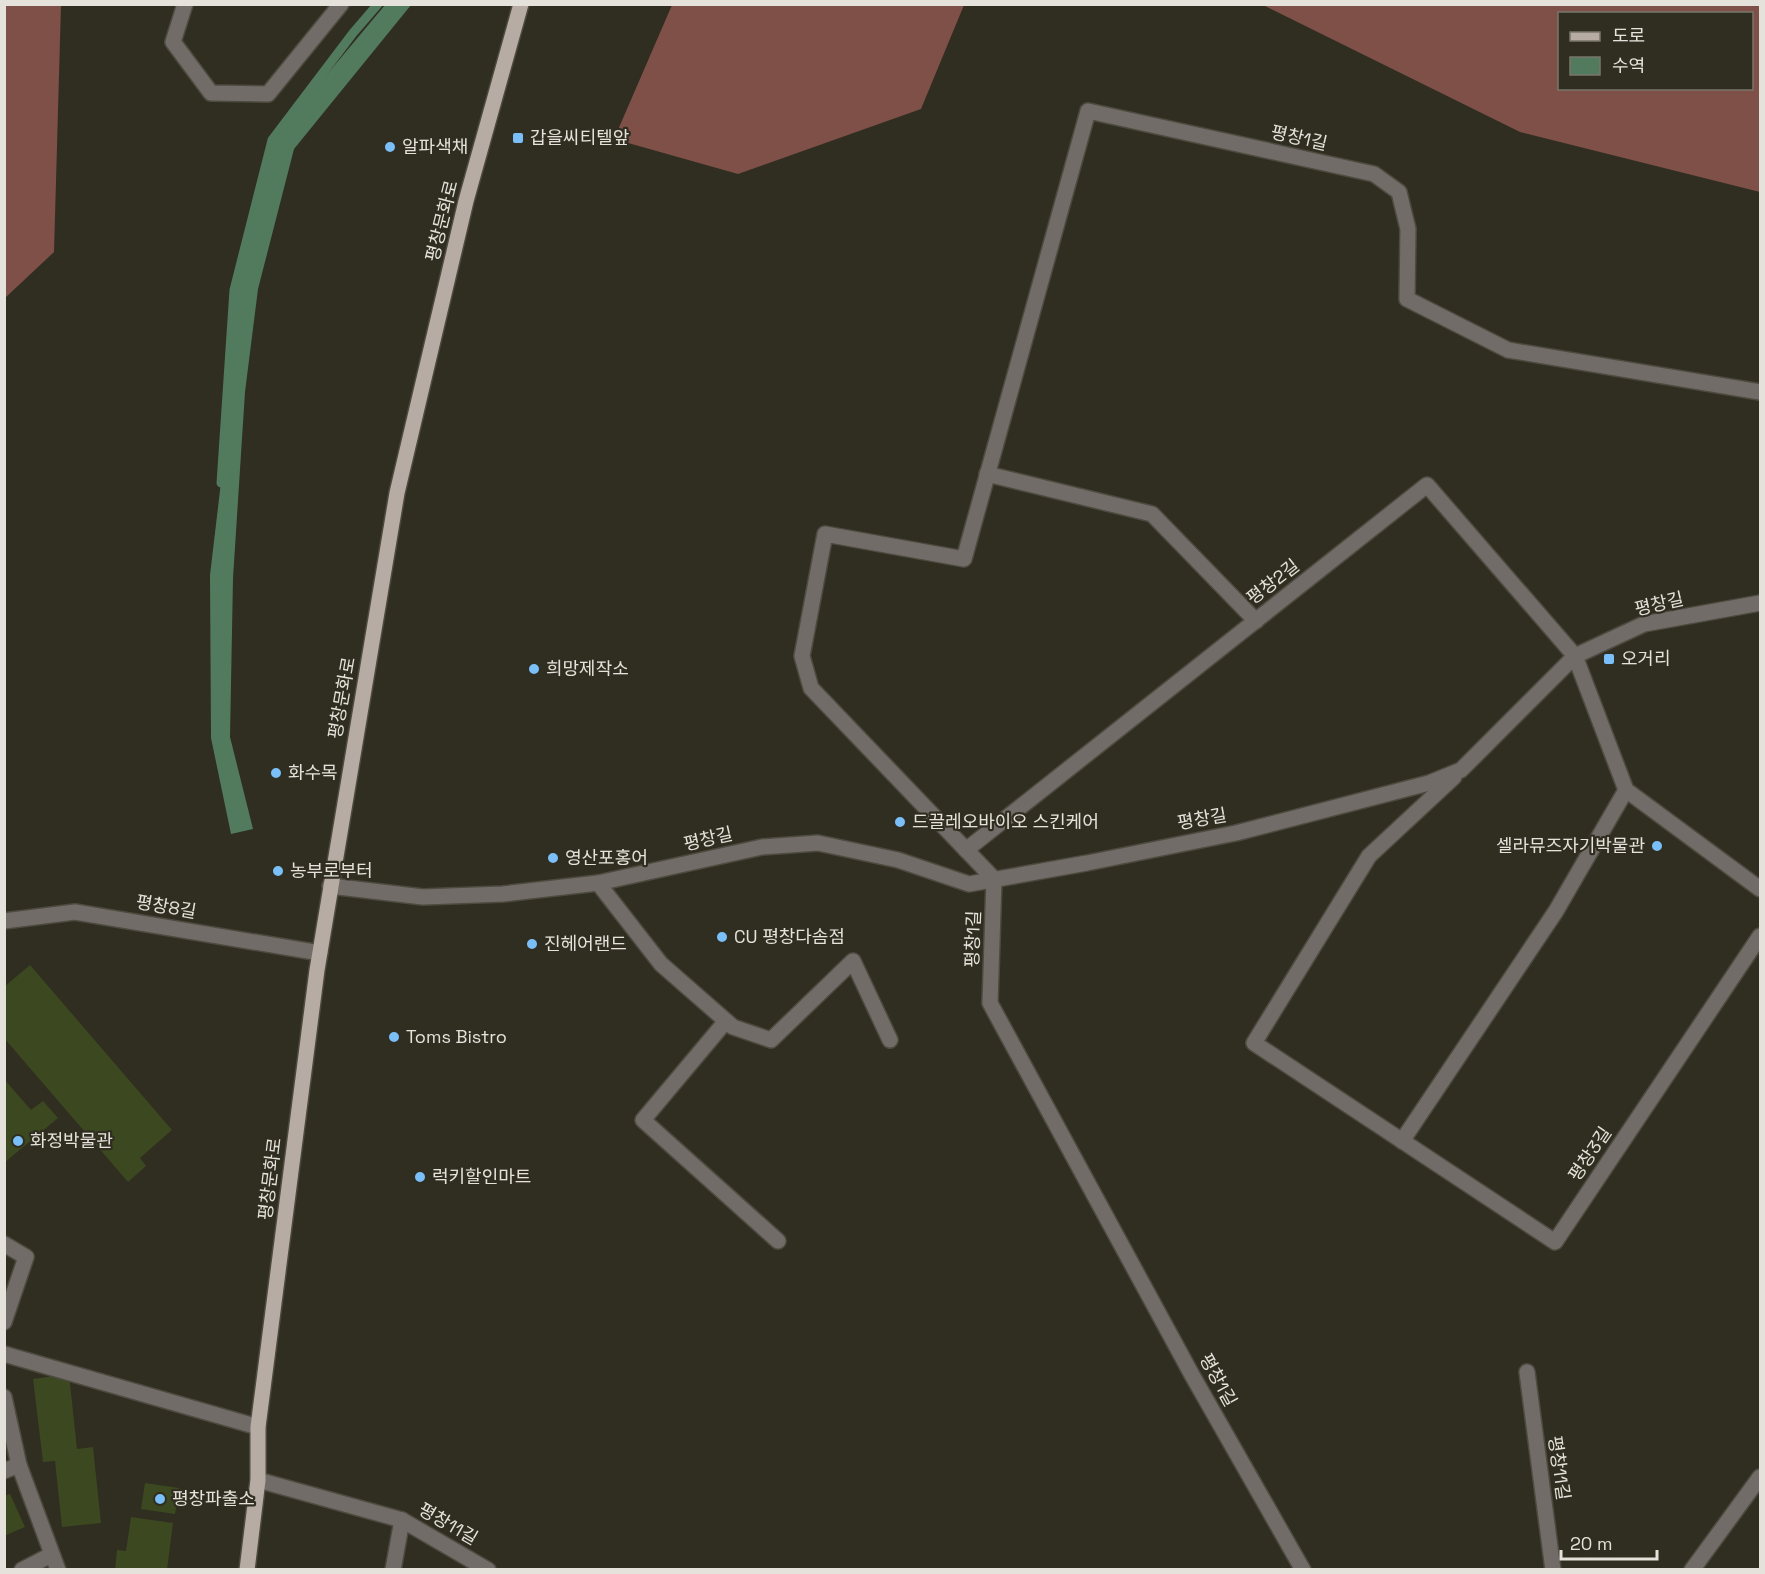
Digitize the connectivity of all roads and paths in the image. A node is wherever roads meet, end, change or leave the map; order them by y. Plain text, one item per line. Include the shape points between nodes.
1 (185, 4) edge
2 (341, 4) edge
3 (521, 4) edge
4 (1761, 392) edge
5 (987, 474) junction
6 (1761, 603) edge
7 (1256, 621) junction
8 (1575, 656) junction
9 (1461, 770) junction
10 (1626, 790) junction
11 (966, 850) junction
12 (994, 879) junction
13 (598, 883) junction
14 (330, 886) junction
15 (1761, 889) edge
16 (4, 921) edge
17 (1761, 936) edge
18 (320, 953) junction
19 (726, 1021) junction
20 (890, 1040) dead end
21 (1402, 1141) junction
22 (778, 1241) dead end
23 (4, 1244) edge
24 (4, 1322) edge
25 (4, 1354) edge
26 (1527, 1372) dead end
27 (4, 1397) edge
28 (258, 1427) junction
29 (19, 1464) junction
30 (4, 1471) edge
31 (1761, 1477) edge
32 (258, 1480) junction
33 (402, 1520) junction
34 (51, 1555) junction
35 (22, 1569) edge
36 (58, 1569) edge
37 (248, 1569) edge
38 (393, 1569) edge
39 (488, 1569) edge
40 (1303, 1569) edge
41 (1553, 1569) edge
42 (1692, 1569) edge

1 - 2 street via 173,42 211,93 268,94
3 - 14 main road, 평창문화로 via 466,201 397,493
4 - 5 street, 평창1길 via 1508,350 1407,299 1408,229 1399,192 1374,174 1088,111
5 - 7 street via 1152,514
5 - 11 street, 평창1길 via 964,559 825,534 802,656 811,688
6 - 8 street, 평창길 / 평창길 via 1644,624
7 - 8 street, 평창2길 via 1427,485
7 - 11 street, 평창2길
8 - 9 street, 평창길 / 평창길
8 - 10 street
9 - 12 street, 평창길 / 평창길 via 1429,783 1236,833
9 - 21 street, 평창3길 via 1369,856 1254,1043
10 - 15 street
10 - 21 street via 1556,911
11 - 12 street, 평창1길
12 - 13 street, 평창길 / 평창길 via 969,884 898,860 818,843 762,847
12 - 40 street, 평창1길 via 990,1003 1186,1365
13 - 14 street, 평창길 / 평창길 via 503,894 423,897
13 - 19 street via 661,964
14 - 18 main road, 평창문화로
16 - 18 street, 평창8길 via 75,912
17 - 21 street, 평창3길 via 1555,1242
18 - 28 main road, 평창문화로
19 - 20 street via 771,1040 853,961
19 - 22 street via 643,1120
23 - 24 street via 26,1257
25 - 28 street
26 - 41 street, 평창11길
27 - 29 street
28 - 32 main road, 평창문화로
29 - 30 street
29 - 34 street
31 - 42 street
32 - 33 street
32 - 37 main road, 평창문화로
33 - 38 street, 평창11길
33 - 39 street, 평창11길
34 - 35 street
34 - 36 street

